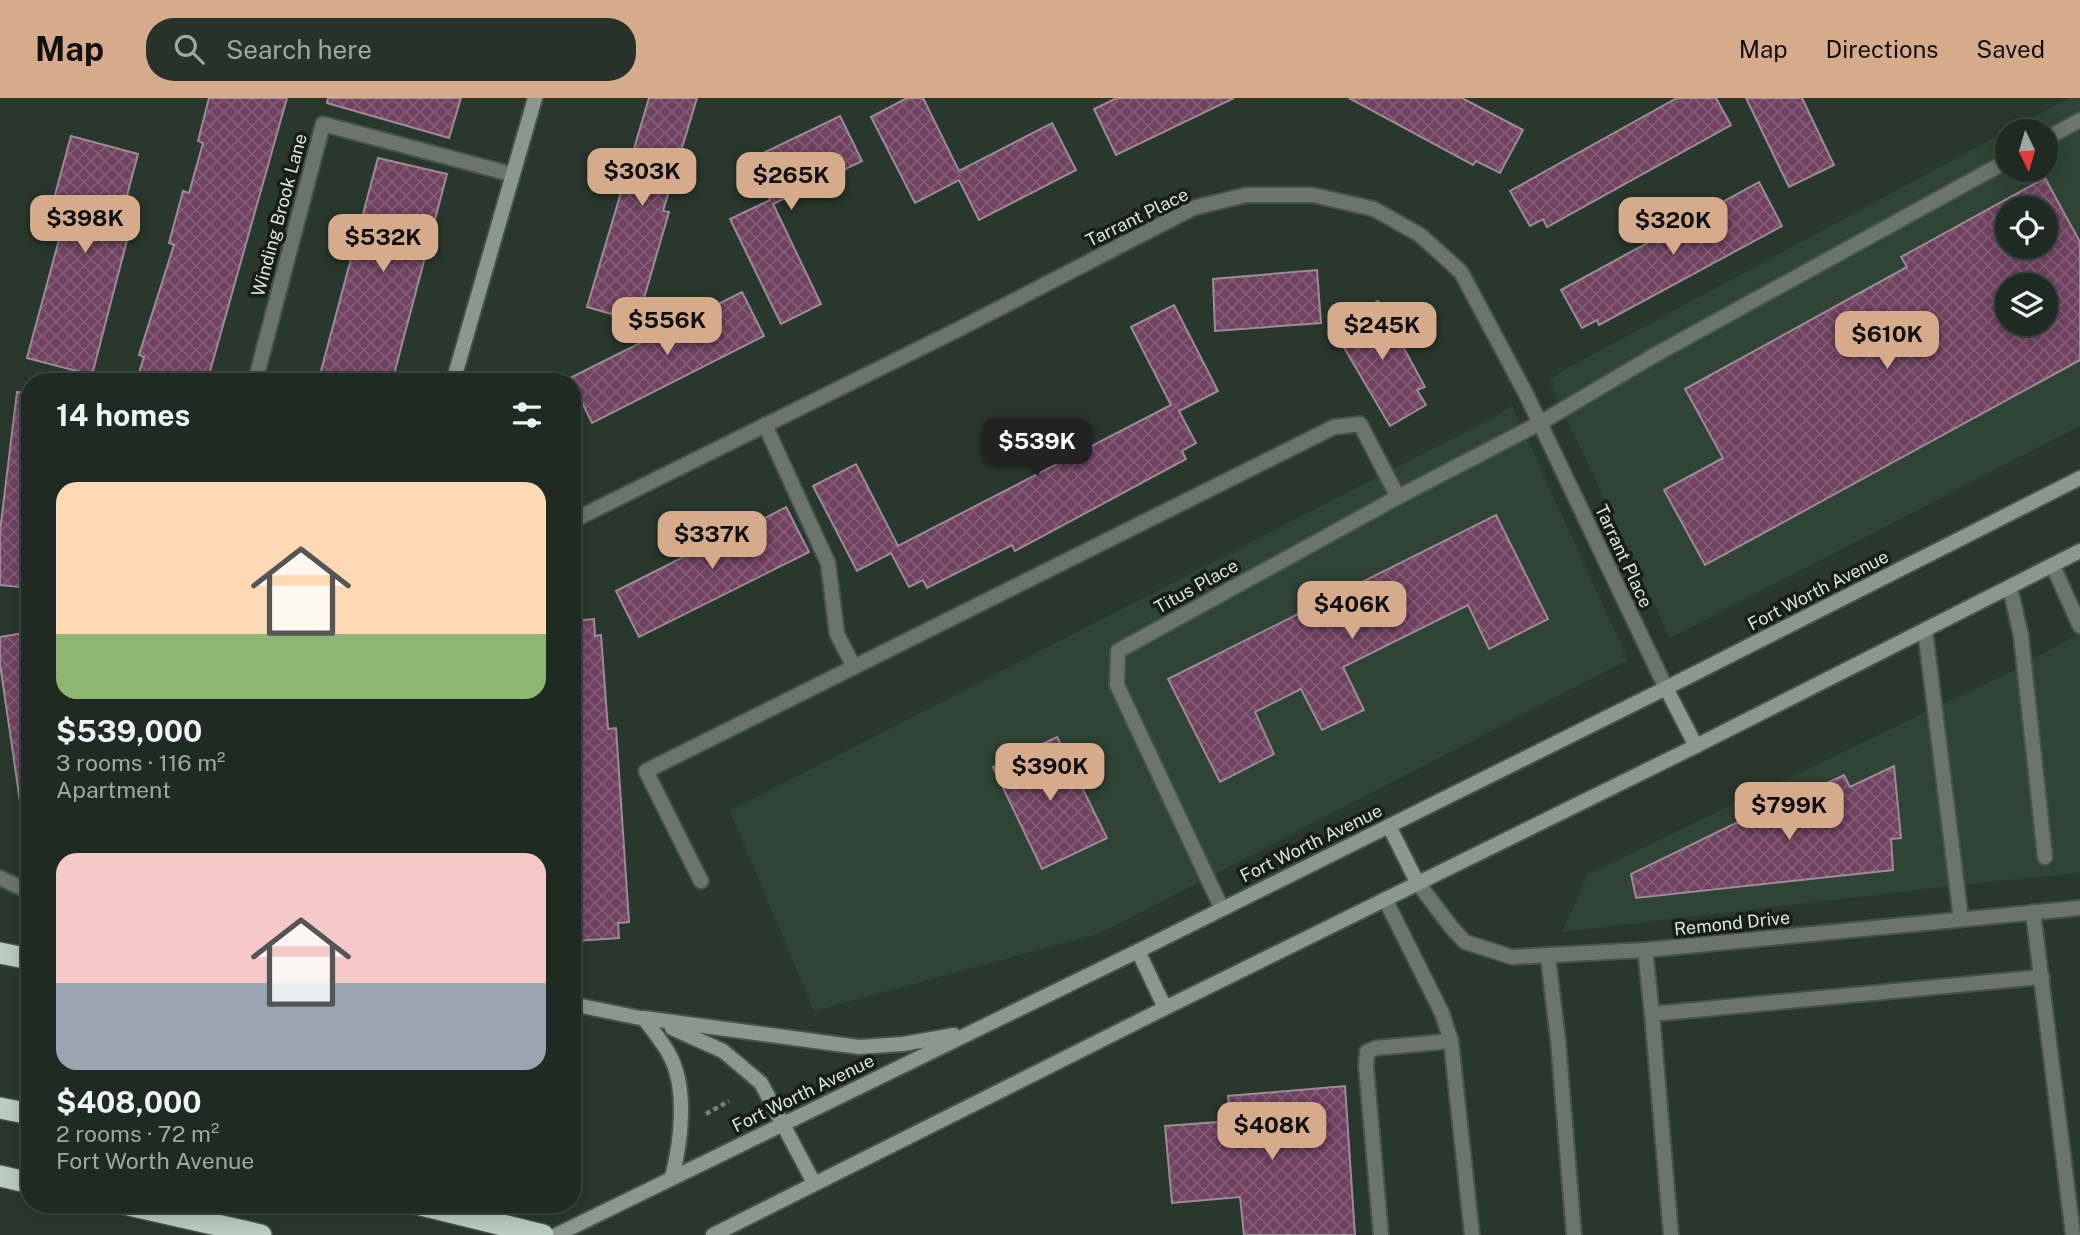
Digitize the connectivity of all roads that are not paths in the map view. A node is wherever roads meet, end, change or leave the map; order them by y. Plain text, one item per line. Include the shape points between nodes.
1 (535, 98) edge
2 (2080, 120) edge
3 (2058, 132) edge
4 (1995, 167) edge
5 (511, 174) junction
6 (257, 373) edge
7 (456, 373) edge
8 (1540, 423) junction
9 (765, 425) junction
10 (2080, 478) edge
11 (1398, 497) junction
12 (581, 517) edge
13 (2080, 551) edge
14 (2053, 566) junction
15 (2010, 587) junction
16 (2080, 626) edge
17 (1925, 630) junction
18 (854, 667) junction
19 (1666, 688) junction
20 (1696, 746) junction
21 (1389, 826) junction
22 (2045, 858) dead end
23 (0, 878) edge
24 (701, 881) dead end
25 (1417, 882) junction
26 (21, 888) edge
27 (1385, 899) junction
28 (2080, 908) edge
29 (1222, 909) junction
30 (2033, 912) junction
31 (1961, 919) junction
32 (1645, 950) junction
33 (1138, 951) junction
34 (0, 953) edge
35 (21, 957) edge
36 (1548, 957) junction
37 (2042, 977) junction
38 (581, 1006) edge
39 (1165, 1008) junction
40 (1652, 1014) junction
41 (644, 1018) junction
42 (972, 1033) junction
43 (1451, 1041) junction
44 (0, 1108) edge
45 (21, 1112) edge
46 (783, 1124) junction
47 (0, 1176) edge
48 (672, 1177) junction
49 (21, 1181) edge
50 (814, 1183) junction
51 (164, 1213) edge
52 (454, 1213) edge
53 (261, 1235) edge
54 (543, 1235) edge
55 (556, 1235) edge
56 (713, 1235) edge
57 (1381, 1235) edge
58 (1472, 1235) edge
59 (1574, 1235) edge
60 (1671, 1235) edge
61 (2073, 1235) edge

1 - 5 main road
2 - 3 street
4 - 8 street, Titus Place
5 - 6 street, Winding Brook Lane via 323,124
5 - 7 main road
8 - 9 street, Tarrant Place via 1461,272 1420,235 1374,209 1313,195 1246,195 1193,208
8 - 11 street, Titus Place
8 - 19 street, Tarrant Place
9 - 12 street, Tarrant Place
9 - 18 street via 828,563 837,634
10 - 19 main road, Fort Worth Avenue
11 - 18 street via 1360,424 1334,427
11 - 29 street, Titus Place via 1118,651 1117,685
13 - 14 main road
14 - 15 main road
14 - 16 street
15 - 17 main road
15 - 22 street via 2021,636
17 - 20 main road
17 - 31 street
18 - 24 street via 646,771
19 - 20 main road
19 - 21 main road, Fort Worth Avenue
20 - 25 main road
21 - 25 main road
21 - 29 main road, Fort Worth Avenue
23 - 26 street
25 - 27 main road
25 - 36 street, Remond Drive via 1465,942 1512,957
27 - 39 main road
27 - 43 street via 1442,1013
28 - 30 street, Remond Drive
29 - 33 main road, Fort Worth Avenue
30 - 31 street, Remond Drive
30 - 37 street
31 - 32 street, Remond Drive
32 - 36 street, Remond Drive
32 - 40 street
33 - 39 main road
33 - 42 main road, Fort Worth Avenue
34 - 35 highway
36 - 59 street
37 - 40 street
37 - 61 street
38 - 41 main road
39 - 50 main road
40 - 60 street
41 - 42 main road via 859,1047
41 - 46 main road via 723,1051 761,1083
41 - 48 main road via 670,1055 680,1094 679,1149
42 - 46 main road, Fort Worth Avenue
43 - 57 street via 1367,1052
43 - 58 street
44 - 45 highway
46 - 48 main road, Fort Worth Avenue
46 - 50 main road
47 - 49 highway
48 - 55 main road, Fort Worth Avenue
50 - 56 main road
51 - 53 highway
52 - 54 highway

